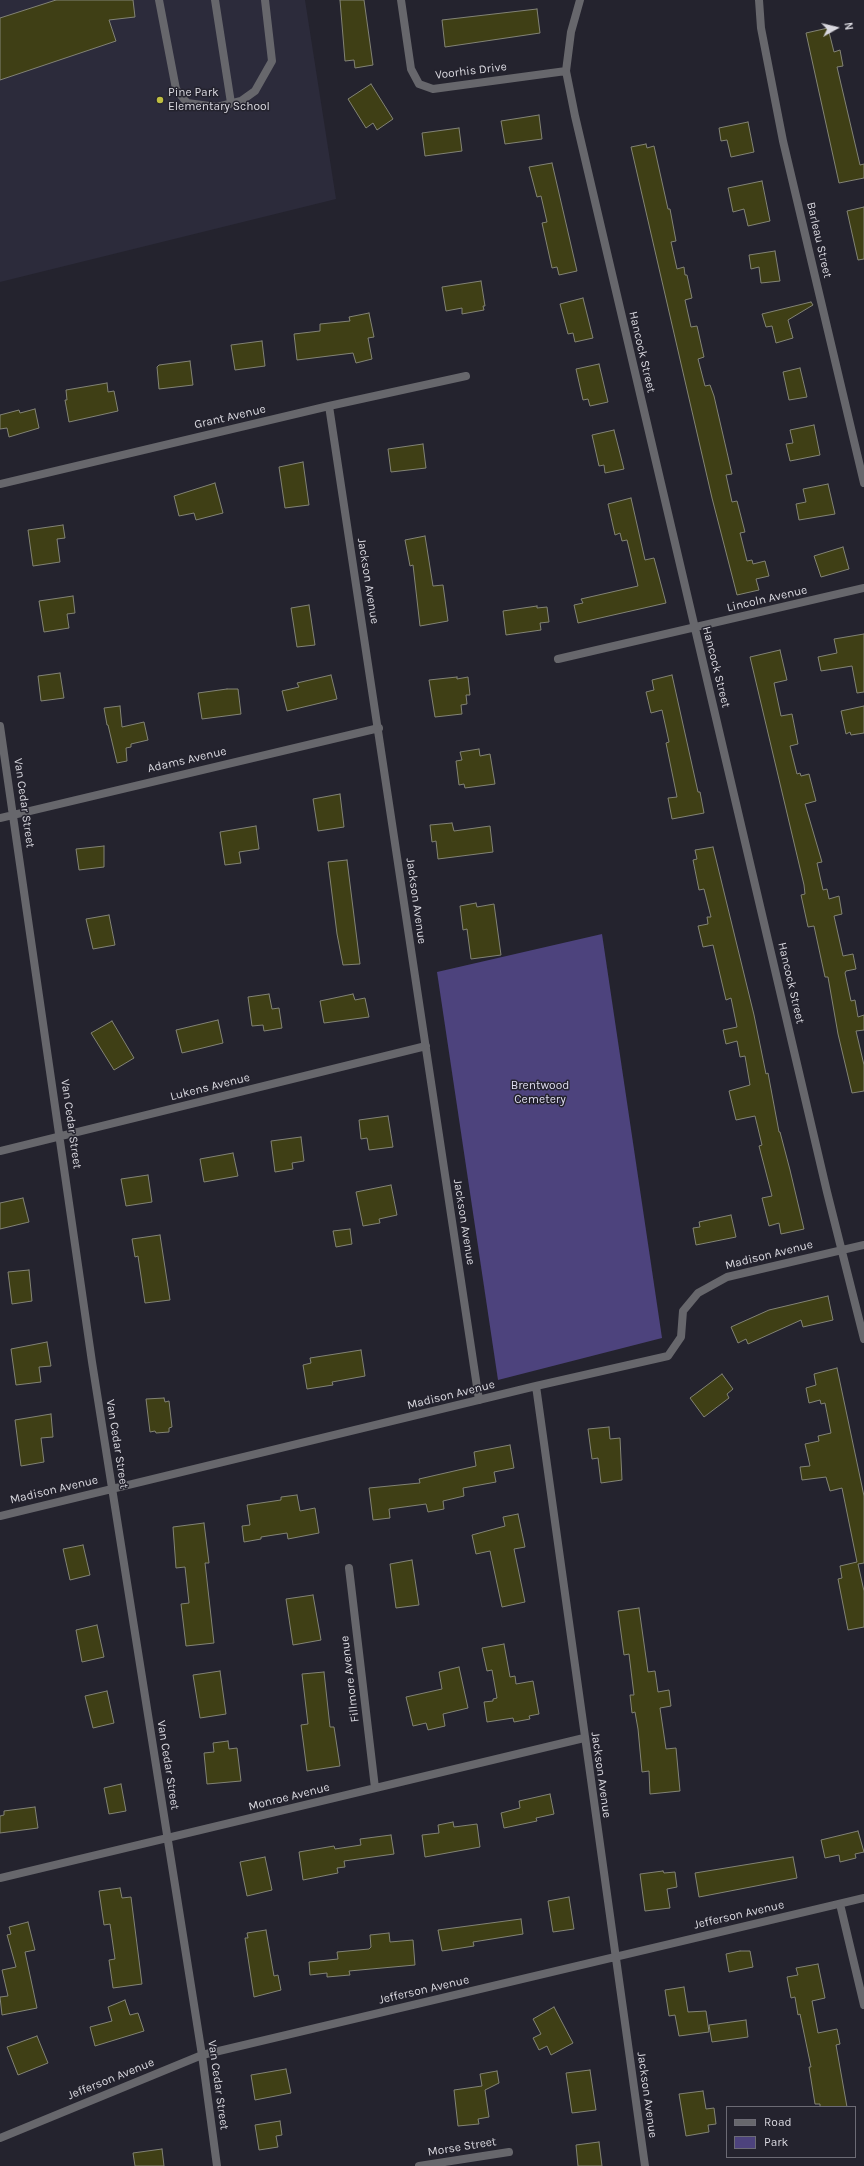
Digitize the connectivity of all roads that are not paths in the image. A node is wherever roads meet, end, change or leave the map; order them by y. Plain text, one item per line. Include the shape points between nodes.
1 (159, 0) edge
2 (216, 0) edge
3 (265, 0) edge
4 (401, 0) edge
5 (580, 0) edge
6 (759, 0) edge
7 (566, 71) junction
8 (231, 103) junction
9 (466, 376) dead end
10 (329, 406) junction
11 (864, 483) edge
12 (0, 484) edge
13 (864, 588) edge
14 (694, 628) junction
15 (558, 659) dead end
16 (0, 726) edge
17 (379, 728) junction
18 (13, 814) junction
19 (0, 818) edge
20 (426, 1046) junction
21 (61, 1135) junction
22 (0, 1151) edge
23 (864, 1245) edge
24 (842, 1250) junction
25 (864, 1339) edge
26 (536, 1386) junction
27 (479, 1400) junction
28 (112, 1489) junction
29 (0, 1516) edge
30 (349, 1568) dead end
31 (584, 1738) junction
32 (375, 1788) junction
33 (167, 1839) junction
34 (0, 1878) edge
35 (864, 1898) edge
36 (840, 1904) junction
37 (616, 1956) junction
38 (864, 2005) edge
39 (202, 2055) junction
40 (0, 2138) edge
41 (509, 2152) dead end
42 (217, 2166) edge
43 (419, 2166) edge
44 (645, 2166) edge

1 - 8 street via 176,89 187,103 217,107
2 - 8 street
3 - 8 street via 272,61 255,91 241,101
4 - 7 street, Voorhis Drive via 411,69 419,84 433,89
5 - 7 street, Hancock Street via 571,32
6 - 11 street, Barleau Street via 761,28 777,111
7 - 14 street, Hancock Street
9 - 10 street, Grant Avenue
10 - 12 street, Grant Avenue
10 - 17 street, Jackson Avenue
13 - 14 street, Lincoln Avenue
14 - 15 street, Lincoln Avenue
14 - 24 street, Hancock Street
16 - 18 street, Van Cedar Street
17 - 18 street, Adams Avenue
17 - 20 street, Jackson Avenue
18 - 19 street, Adams Avenue
18 - 21 street, Van Cedar Street
20 - 21 street, Lukens Avenue
20 - 27 street, Jackson Avenue
21 - 22 street, Lukens Avenue
21 - 28 street, Van Cedar Street
23 - 24 street, Madison Avenue
24 - 25 street, Hancock Street
24 - 26 street, Madison Avenue via 727,1277 698,1293 683,1311 681,1337 668,1356
26 - 27 street, Madison Avenue
26 - 31 street, Jackson Avenue
27 - 28 street, Madison Avenue
28 - 29 street, Madison Avenue
28 - 33 street, Van Cedar Street
30 - 32 street, Fillmore Avenue
31 - 32 street, Monroe Avenue
31 - 37 street, Jackson Avenue
32 - 33 street, Monroe Avenue
33 - 34 street, Monroe Avenue
33 - 39 street, Van Cedar Street
35 - 36 street, Jefferson Avenue
36 - 37 street, Jefferson Avenue
36 - 38 street
37 - 39 street, Jefferson Avenue
37 - 44 street, Jackson Avenue
39 - 40 street, Jefferson Avenue
39 - 42 street, Van Cedar Street
41 - 43 street, Morse Street

